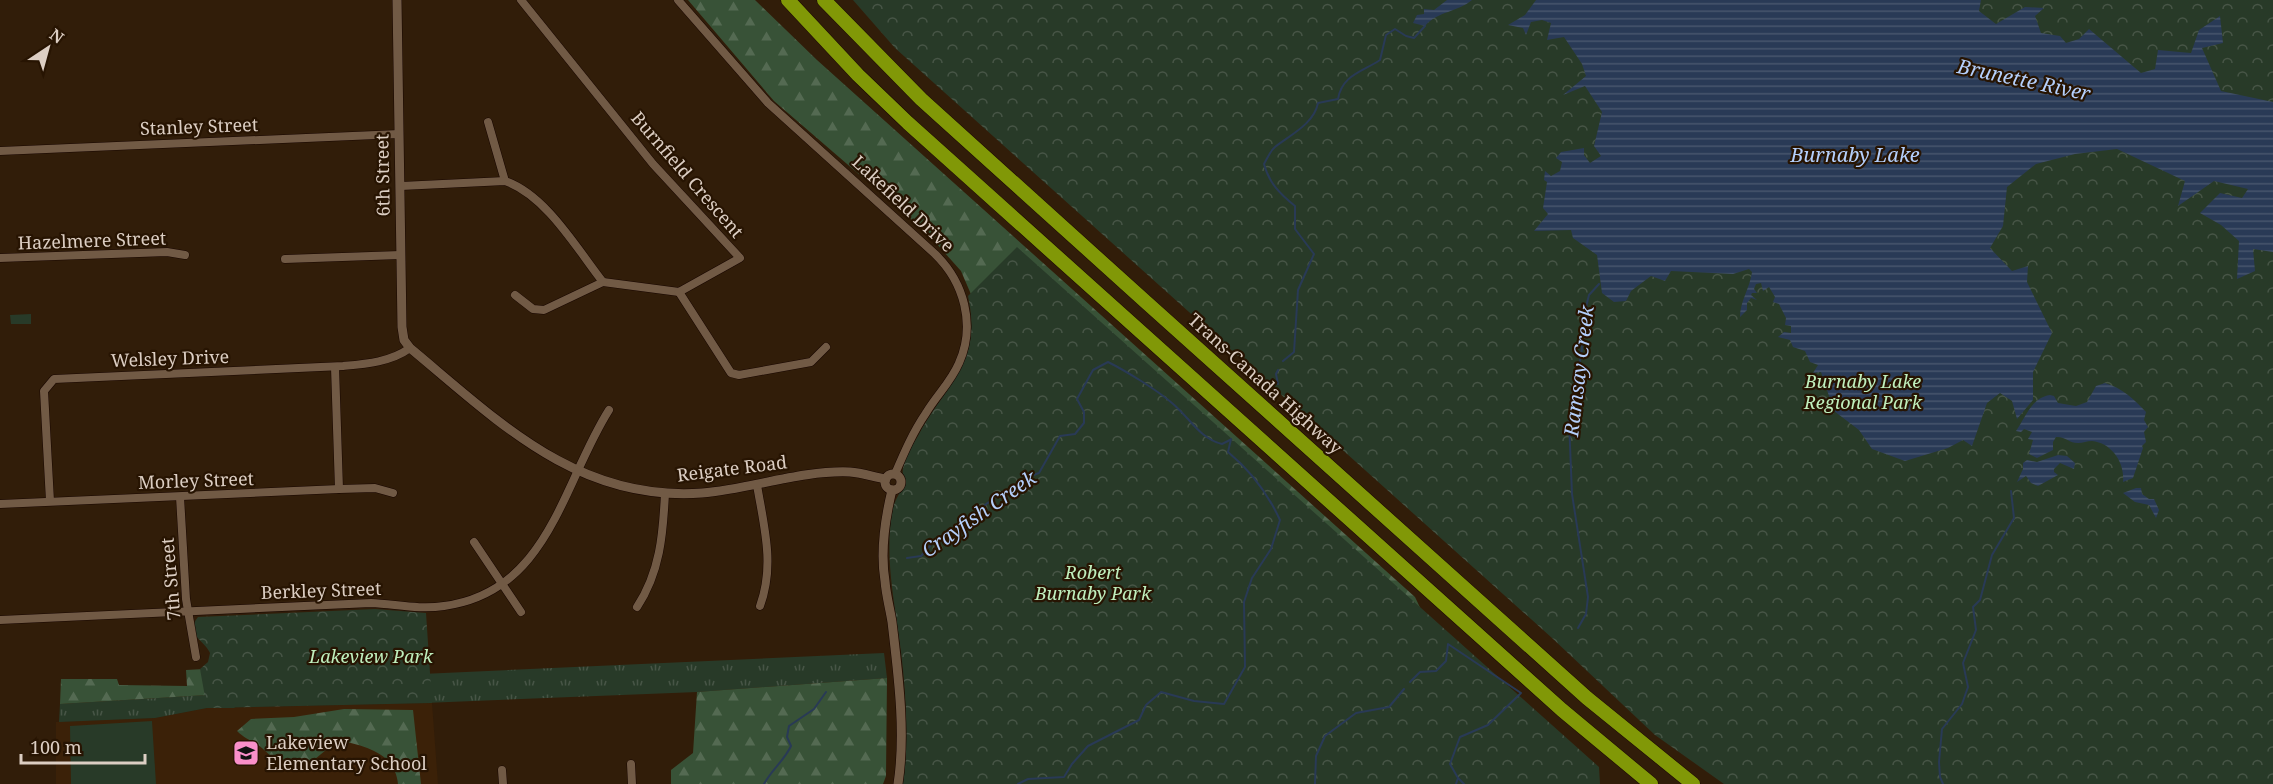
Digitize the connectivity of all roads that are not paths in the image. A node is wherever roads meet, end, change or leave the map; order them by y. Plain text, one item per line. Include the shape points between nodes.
1 (397, 0) edge
2 (521, 0) edge
3 (678, 0) edge
4 (788, 0) edge
5 (824, 0) edge
6 (488, 122) dead end
7 (399, 134) junction
8 (0, 151) edge
9 (505, 181) junction
10 (401, 186) junction
11 (185, 255) dead end
12 (400, 255) junction
13 (0, 258) edge
14 (285, 259) dead end
15 (603, 282) junction
16 (679, 292) junction
17 (515, 295) dead end
18 (826, 347) dead end
19 (410, 348) junction
20 (335, 367) junction
21 (609, 410) dead end
22 (578, 473) junction
23 (895, 474) junction
24 (886, 479) junction
25 (757, 485) junction
26 (339, 489) junction
27 (892, 490) junction
28 (393, 492) dead end
29 (665, 493) junction
30 (180, 497) junction
31 (50, 501) junction
32 (0, 504) edge
33 (474, 542) dead end
34 (503, 584) junction
35 (760, 606) dead end
36 (637, 608) dead end
37 (188, 612) junction
38 (521, 612) dead end
39 (0, 620) edge
40 (196, 657) dead end
41 (631, 764) dead end
42 (502, 770) dead end
43 (503, 784) edge
44 (632, 784) edge
45 (898, 784) edge
46 (1651, 784) edge
47 (1694, 784) edge

1 - 7 street, 6th Street
2 - 16 street, Burnfield Crescent via 653,164 741,258
3 - 23 street, Lakefield Drive via 768,103 935,254 957,282 967,327 962,354 955,372 918,424
4 - 46 highway via 858,75 968,177 1562,710
5 - 47 highway, Trans-Canada Highway via 930,107 1587,698
6 - 9 street
7 - 8 street, Stanley Street
7 - 10 street, 6th Street
9 - 10 street
9 - 15 street via 536,199
10 - 12 street, 6th Street
11 - 13 street, Hazelmere Street via 167,252
12 - 14 street
12 - 19 street, 6th Street via 403,333
15 - 16 street
15 - 17 street via 544,310 533,309
16 - 18 street via 731,374 811,362
19 - 20 street, Welsley Drive via 375,362
19 - 22 street, Reigate Road via 528,442
20 - 26 street
20 - 31 street, Welsley Drive via 54,379 44,391
21 - 22 street, Berkley Street
22 - 29 street, Reigate Road via 622,487
22 - 34 street, Berkley Street via 537,551
23 - 24 street
23 - 27 street via 901,484
24 - 25 street, Reigate Road via 829,472
24 - 27 street via 886,486
25 - 29 street, Reigate Road via 703,493
25 - 35 street via 769,567
26 - 28 street, Morley Street
26 - 30 street, Morley Street
27 - 45 street via 883,545 898,704
29 - 36 street via 659,561
30 - 31 street, Morley Street
30 - 37 street, 7th Street
31 - 32 street, Morley Street
33 - 34 street
34 - 37 street, Berkley Street via 470,601 442,607 370,603
34 - 38 street
37 - 39 street, Berkley Street
37 - 40 street, 7th Street
41 - 44 street
42 - 43 street

